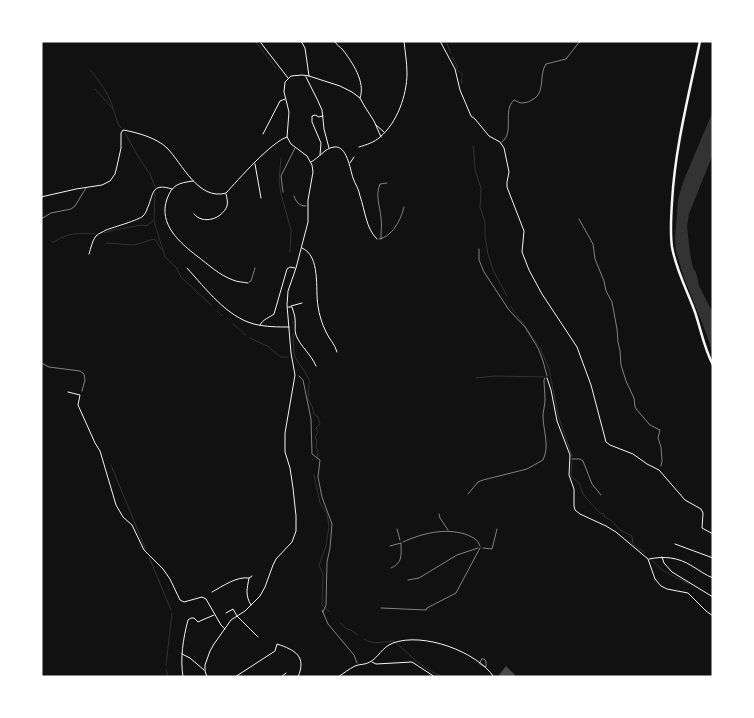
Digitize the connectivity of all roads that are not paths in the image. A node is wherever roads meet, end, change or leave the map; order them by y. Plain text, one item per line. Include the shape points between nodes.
1 (301, 41) edge
2 (334, 41) edge
3 (404, 41) edge
4 (440, 41) edge
5 (580, 41) edge
6 (700, 41) edge
7 (261, 43) dead end
8 (306, 76) junction
9 (309, 76) junction
10 (288, 78) junction
11 (285, 98) junction
12 (360, 98) junction
13 (323, 116) junction
14 (376, 124) junction
15 (385, 132) junction
16 (264, 134) dead end
17 (287, 137) junction
18 (381, 137) junction
19 (500, 142) junction
20 (359, 147) dead end
21 (295, 148) junction
22 (329, 149) junction
23 (320, 156) junction
24 (354, 157) dead end
25 (311, 162) junction
26 (349, 163) junction
27 (255, 164) junction
28 (194, 181) junction
29 (388, 183) dead end
30 (87, 188) junction
31 (172, 189) junction
32 (283, 192) dead end
33 (226, 193) junction
34 (294, 196) dead end
35 (41, 197) edge
36 (261, 198) dead end
37 (308, 206) junction
38 (404, 207) dead end
39 (194, 214) dead end
40 (41, 220) edge
41 (377, 239) joint
42 (381, 239) junction
43 (302, 248) junction
44 (479, 248) dead end
45 (89, 254) dead end
46 (187, 268) dead end
47 (255, 268) dead end
48 (296, 268) junction
49 (248, 283) joint
50 (302, 303) dead end
51 (289, 307) junction
52 (260, 326) junction
53 (289, 327) junction
54 (337, 352) dead end
55 (712, 365) edge
56 (316, 366) dead end
57 (547, 378) junction
58 (68, 392) dead end
59 (570, 459) junction
60 (468, 494) dead end
61 (601, 495) dead end
62 (699, 528) dead end
63 (702, 528) junction
64 (713, 534) edge
65 (675, 544) dead end
66 (390, 546) dead end
67 (480, 548) road end
68 (662, 557) junction
69 (713, 558) edge
70 (648, 559) junction
71 (391, 568) dead end
72 (252, 576) dead end
73 (249, 578) junction
74 (713, 578) edge
75 (212, 592) dead end
76 (713, 597) edge
77 (252, 605) junction
78 (381, 608) dead end
79 (226, 613) dead end
80 (215, 614) junction
81 (237, 616) junction
82 (713, 616) edge
83 (225, 629) junction
84 (258, 637) dead end
85 (182, 654) junction
86 (371, 662) junction
87 (480, 662) junction
88 (486, 667) junction
89 (205, 671) junction
90 (286, 673) dead end
91 (183, 677) edge
92 (207, 677) edge
93 (235, 677) edge
94 (280, 677) edge
95 (298, 677) edge
96 (338, 677) edge
97 (435, 677) edge
98 (494, 677) edge

1 - 9 street
2 - 12 street via 346,54 358,76 362,88
3 - 15 street via 405,90 398,113
4 - 19 street via 455,68 471,116 489,136
5 - 19 lane via 566,59 546,64 537,97 528,102 514,100 510,103 506,139
6 - 55 main road via 677,151 671,233 674,254
7 - 10 street
8 - 9 street
8 - 10 street
8 - 13 street
9 - 12 street via 341,87
10 - 11 street via 284,86
11 - 16 street via 280,101
11 - 17 street via 289,112
12 - 14 street
13 - 22 street
13 - 23 street via 312,116 321,143
14 - 15 street
14 - 18 street
15 - 18 street
17 - 21 street
17 - 27 street
18 - 20 street
19 - 63 street via 509,172 507,187 524,231 522,252 542,294 577,346 605,440 659,470 685,500 701,509
21 - 25 street
21 - 32 lane via 281,176
22 - 23 street
22 - 26 street via 336,147 342,150
23 - 25 street
24 - 26 street
25 - 37 street via 313,172
26 - 41 street via 367,222
27 - 33 street
27 - 36 street
28 - 30 street via 166,147 146,136 123,130 117,166 110,182
28 - 31 street via 179,183
28 - 33 street via 205,191
29 - 42 lane via 380,184 378,191
30 - 35 street
30 - 40 lane via 71,209 51,213
31 - 45 street via 156,188 143,216 98,234
31 - 49 street via 165,211 176,237 213,269 235,281
33 - 39 street via 227,204 217,217 206,220
34 - 37 lane via 302,206
37 - 43 street
38 - 42 lane via 397,223
41 - 42 lane
43 - 48 street
43 - 54 street via 312,258 318,305 326,332
44 - 57 lane via 484,272 538,348
46 - 52 street via 233,315
47 - 49 lane
48 - 51 street via 288,290
48 - 52 street via 286,269 274,314 264,319
50 - 51 street
51 - 53 street
51 - 56 street via 293,310 296,336
52 - 53 street
53 - 77 street via 295,375 285,452 293,488 296,532 292,542 276,559 262,593
57 - 59 street
57 - 60 lane via 544,380 546,451 543,460 528,469 478,482
58 - 80 street via 80,395 78,404 100,452 116,505 132,525 144,550 170,579 180,600 184,602 202,597
59 - 61 lane via 583,461 592,484
59 - 70 street via 569,474 576,511 616,532
62 - 63 street
63 - 64 street
65 - 69 street
66 - 71 lane via 401,543 400,562
67 - 78 lane via 454,594 426,610
68 - 70 street
68 - 74 street via 687,563
68 - 76 street via 672,572
70 - 82 street via 654,579 660,586 688,594
72 - 73 street
73 - 75 street via 238,579
73 - 77 street via 246,593
77 - 81 street
79 - 81 street via 233,609
80 - 83 street
80 - 85 street via 198,622 194,618 188,620
81 - 83 street
81 - 84 street
83 - 89 street via 210,651
85 - 89 street
85 - 91 street
86 - 87 street via 384,648 411,640 450,646
86 - 96 street via 356,666
86 - 97 street via 412,662
87 - 88 street
87 - 88 lane via 484,659
88 - 98 street
89 - 92 street
90 - 94 street
93 - 95 street via 275,651 278,644 290,648 299,657 301,670

